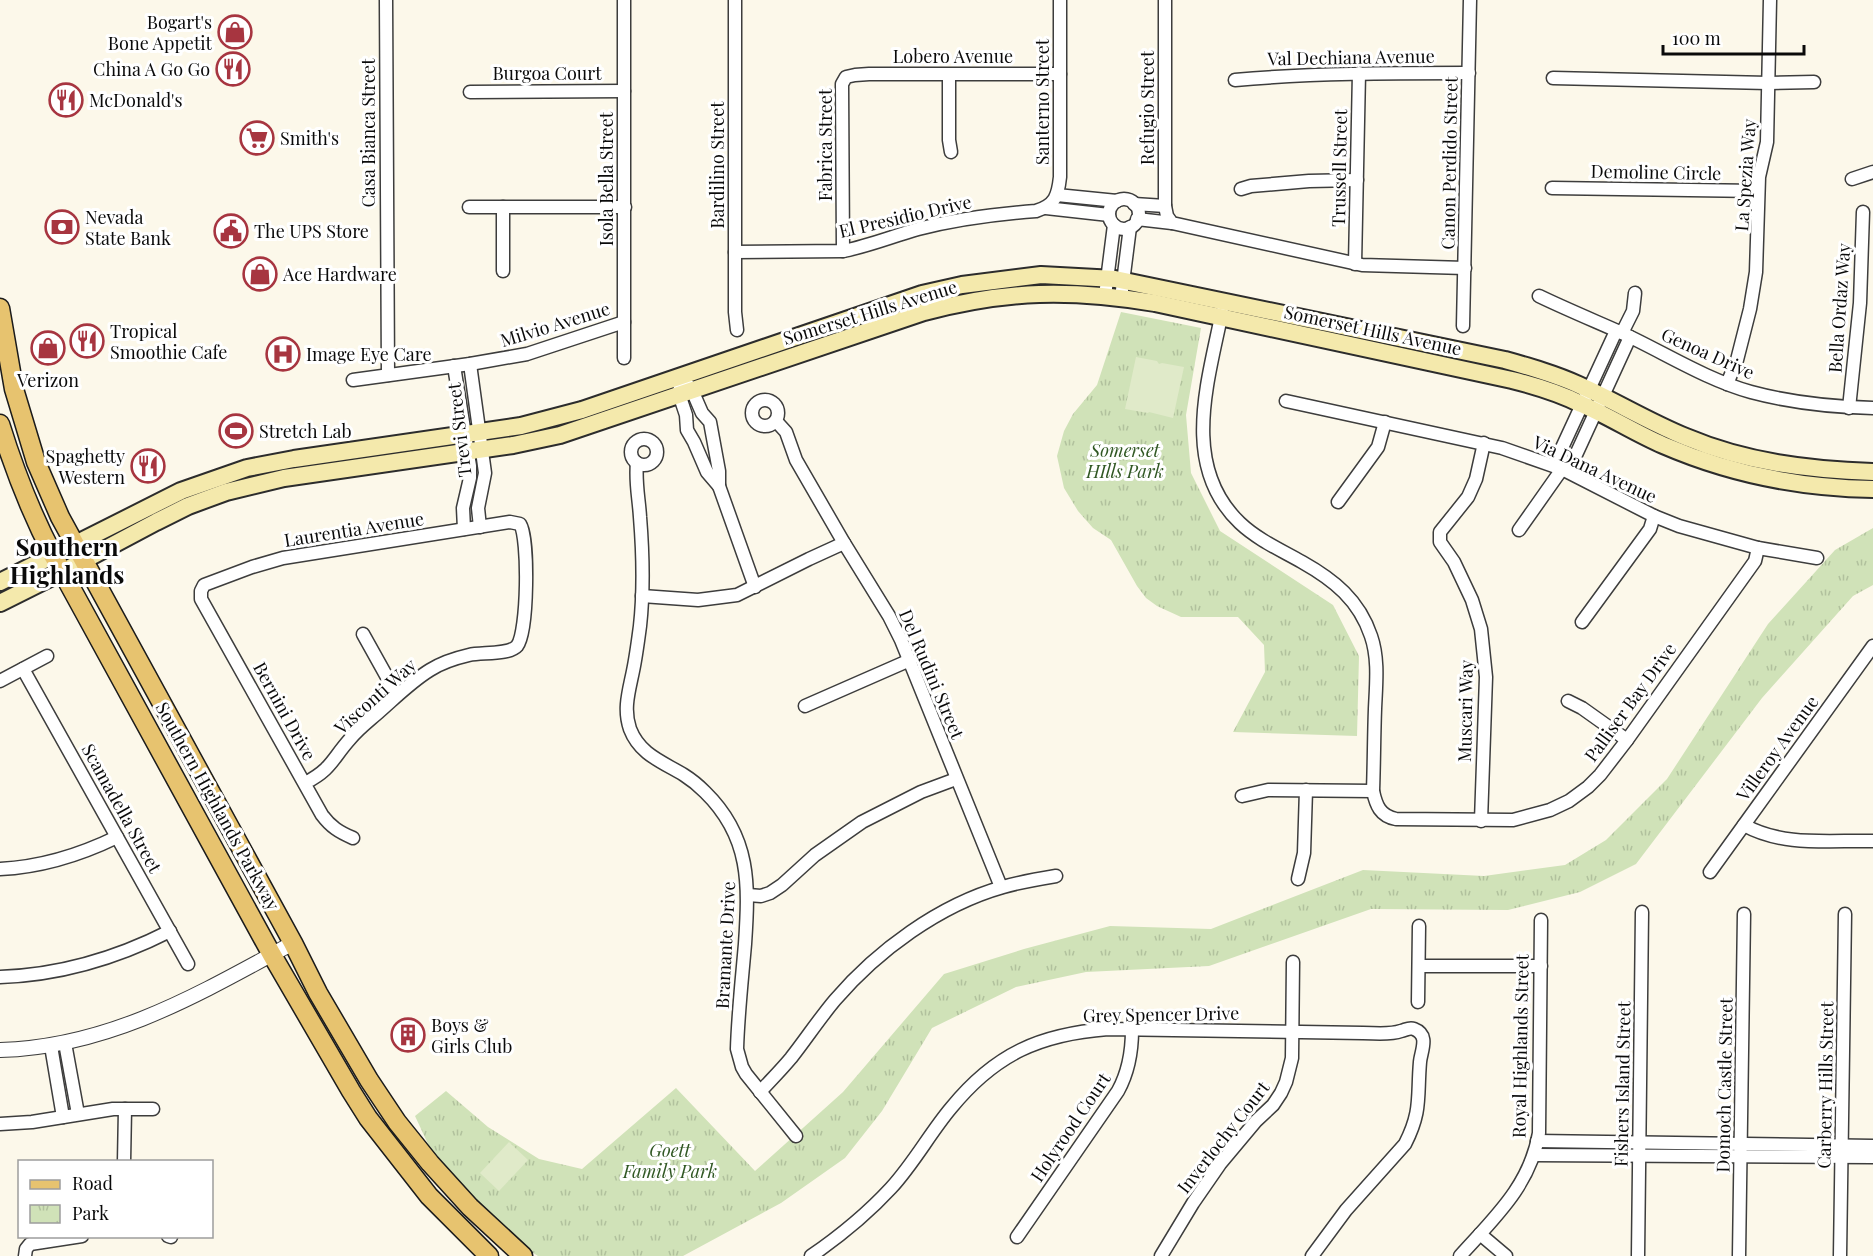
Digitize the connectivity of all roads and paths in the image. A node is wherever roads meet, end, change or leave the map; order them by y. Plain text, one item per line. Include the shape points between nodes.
1 (386, 0) edge
2 (624, 0) edge
3 (735, 0) edge
4 (1060, 0) edge
5 (1166, 0) edge
6 (1470, 0) edge
7 (1770, 0) edge
8 (1359, 73) junction
9 (1469, 73) junction
10 (1060, 74) junction
11 (949, 75) junction
12 (846, 77) joint
13 (1553, 78) dead end
14 (1235, 80) dead end
15 (1814, 82) dead end
16 (1768, 83) junction
17 (624, 91) junction
18 (470, 92) dead end
19 (951, 152) dead end
20 (1873, 172) edge
21 (1357, 180) junction
22 (1852, 180) dead end
23 (1552, 188) dead end
24 (1241, 189) dead end
25 (1758, 191) junction
26 (1117, 201) junction
27 (1052, 202) junction
28 (1134, 204) junction
29 (469, 207) dead end
30 (503, 207) junction
31 (625, 207) junction
32 (1863, 212) dead end
33 (1168, 215) junction
34 (1111, 220) junction
35 (1134, 223) junction
36 (843, 251) junction
37 (735, 252) junction
38 (1355, 264) junction
39 (1465, 268) junction
40 (503, 272) dead end
41 (1115, 279) junction
42 (1635, 293) dead end
43 (1539, 296) dead end
44 (1113, 297) junction
45 (1860, 303) junction
46 (1873, 303) edge
47 (0, 308) edge
48 (1222, 309) junction
49 (624, 322) junction
50 (1463, 326) dead end
51 (737, 330) dead end
52 (1623, 334) junction
53 (624, 358) dead end
54 (470, 364) junction
55 (454, 366) junction
56 (388, 375) junction
57 (680, 377) junction
58 (353, 380) dead end
59 (1727, 384) junction
60 (686, 392) junction
61 (1592, 400) junction
62 (1286, 401) dead end
63 (1849, 408) junction
64 (1873, 408) edge
65 (776, 421) dead end
66 (1385, 422) junction
67 (0, 424) edge
68 (474, 442) junction
69 (1484, 443) junction
70 (637, 463) dead end
71 (305, 466) junction
72 (1562, 469) junction
73 (1873, 472) edge
74 (719, 486) junction
75 (1873, 489) edge
76 (1338, 502) dead end
77 (1654, 516) junction
78 (480, 527) junction
79 (464, 529) junction
80 (1519, 530) dead end
81 (844, 543) junction
82 (74, 545) junction
83 (1758, 548) junction
84 (52, 555) junction
85 (1817, 558) dead end
86 (83, 561) junction
87 (62, 572) junction
88 (0, 582) edge
89 (755, 587) junction
90 (201, 591) joint
91 (642, 596) junction
92 (0, 603) edge
93 (1582, 622) dead end
94 (363, 634) dead end
95 (1873, 646) edge
96 (515, 648) joint
97 (47, 656) dead end
98 (910, 660) junction
99 (23, 669) junction
100 (0, 681) edge
101 (397, 694) junction
102 (1568, 701) dead end
103 (806, 706) dead end
104 (1628, 740) junction
105 (956, 779) junction
106 (305, 783) junction
107 (1306, 790) junction
108 (1373, 791) junction
109 (1242, 796) dead end
110 (1481, 821) junction
111 (1744, 825) junction
112 (117, 837) junction
113 (353, 838) dead end
114 (1873, 841) edge
115 (0, 869) edge
116 (1710, 872) dead end
117 (1056, 876) dead end
118 (1298, 879) dead end
119 (1001, 887) junction
120 (748, 896) junction
121 (1642, 912) dead end
122 (1744, 914) dead end
123 (1845, 914) dead end
124 (1541, 920) dead end
125 (1419, 926) dead end
126 (170, 931) junction
127 (293, 943) junction
128 (272, 955) junction
129 (1293, 962) dead end
130 (188, 964) dead end
131 (1419, 966) junction
132 (1541, 966) junction
133 (0, 978) edge
134 (1418, 1002) dead end
135 (1132, 1030) junction
136 (1293, 1031) junction
137 (65, 1043) junction
138 (51, 1046) junction
139 (0, 1050) edge
140 (760, 1092) junction
141 (125, 1109) junction
142 (153, 1109) dead end
143 (78, 1114) junction
144 (63, 1117) junction
145 (0, 1124) edge
146 (796, 1136) dead end
147 (1537, 1141) junction
148 (1873, 1146) edge
149 (1639, 1149) junction
150 (1740, 1150) junction
151 (1842, 1151) junction
152 (1534, 1155) junction
153 (1873, 1156) edge
154 (124, 1160) edge
155 (1480, 1234) junction
156 (1017, 1237) dead end
157 (72, 1238) edge
158 (25, 1256) edge
159 (489, 1256) edge
160 (523, 1256) edge
161 (811, 1256) edge
162 (1161, 1256) edge
163 (1312, 1256) edge
164 (1460, 1256) edge
165 (1506, 1256) edge
166 (1638, 1256) edge
167 (1739, 1256) edge
168 (1840, 1256) edge

1 - 56 street, Casa Bianca Street
2 - 17 street, Isola Bella Street
3 - 37 street, Bardilino Street
4 - 10 street, Santerno Street
5 - 33 street, Refugio Street
6 - 9 street, Canon Perdido Street
7 - 16 street, La Spezia Way
8 - 9 street, Val Dechiana Avenue
8 - 14 street, Val Dechiana Avenue
8 - 21 street, Trussell Street
9 - 39 street, Canon Perdido Street
10 - 11 street, Lobero Avenue
10 - 27 street, Santerno Street via 1060,177
11 - 12 street, Lobero Avenue
11 - 19 street
12 - 36 street, Fabrica Street via 842,84
13 - 16 street
15 - 16 street
16 - 25 street, La Spezia Way via 1767,141
17 - 18 street, Burgoa Court
17 - 31 street, Isola Bella Street
20 - 22 street
21 - 24 street
21 - 38 street, Trussell Street
23 - 25 street, Demoline Circle
25 - 59 street, La Spezia Way via 1756,272 1737,360
26 - 27 street, El Presidio Drive
26 - 28 street via 1126,199
26 - 34 street via 1110,208
27 - 34 street, El Presidio Drive
27 - 36 street, El Presidio Drive via 1036,211 961,219
28 - 33 street
28 - 35 street via 1138,212
29 - 30 street
30 - 31 street
30 - 40 street
31 - 49 street, Isola Bella Street
32 - 45 street, Bella Ordaz Way
33 - 35 street
33 - 38 street
34 - 35 street via 1120,228
34 - 41 street
35 - 41 street
36 - 37 street, El Presidio Drive
37 - 51 street, Bardilino Street
38 - 39 street
39 - 50 street, Canon Perdido Street
41 - 44 street
41 - 48 main road, Somerset Hills Avenue
41 - 57 main road, Somerset Hills Avenue via 1041,275 947,288
42 - 52 street via 1633,311
43 - 52 street, Genoa Drive
44 - 48 main road, Somerset Hills Avenue
44 - 60 main road, Somerset Hills Avenue via 1028,293 945,306
45 - 46 street
45 - 63 street, Bella Ordaz Way
47 - 82 main road, Southern Highlands Parkway via 14,389 36,462
48 - 61 main road, Somerset Hills Avenue via 1505,360 1561,377
48 - 108 street via 1202,415 1210,475 1223,502 1240,523 1330,579 1361,613 1372,637 1376,665
49 - 53 street, Isola Bella Street
49 - 54 street, Milvio Avenue via 527,354
52 - 59 street, Genoa Drive
52 - 61 street
54 - 55 street, Milvio Avenue
54 - 68 street, Trevi Street
55 - 56 street, Milvio Avenue
55 - 68 street, Trevi Street
56 - 58 street, Milvio Avenue
57 - 60 street
57 - 68 main road, Somerset Hills Avenue
59 - 63 street, Genoa Drive via 1785,400
60 - 68 main road, Somerset Hills Avenue via 560,435
60 - 74 street via 687,430 707,472
60 - 74 street via 710,422
61 - 72 street via 1574,459
61 - 73 main road, Somerset Hills Avenue via 1722,450 1800,467
61 - 75 main road, Somerset Hills Avenue via 1669,448 1741,472 1796,484
62 - 66 street, Via Dana Avenue
63 - 64 street, Genoa Drive
65 - 81 street, Del Rudini Street via 786,432 796,460
66 - 69 street, Via Dana Avenue
66 - 76 street via 1378,447
67 - 84 main road, Southern Highlands Parkway via 26,500
68 - 71 main road, Somerset Hills Avenue
68 - 78 street, Trevi Street via 485,473 478,508
68 - 79 street, Trevi Street via 463,508
69 - 72 street, Via Dana Avenue
69 - 110 street, Muscari Way via 1468,497 1440,532 1440,542 1472,600 1481,629 1486,677
70 - 91 street, Bramante Drive
71 - 82 main road, Somerset Hills Avenue via 247,468 205,482
71 - 86 main road, Somerset Hills Avenue via 188,506
72 - 77 street, Via Dana Avenue
72 - 80 street
74 - 89 street
77 - 83 street, Via Dana Avenue
77 - 93 street via 1650,529
78 - 79 street, Laurentia Avenue
78 - 96 street, Laurentia Avenue via 520,524 524,537 527,580 520,642
79 - 90 street, Laurentia Avenue via 283,558 209,582
81 - 89 street
81 - 98 street, Del Rudini Street via 890,616
82 - 84 main road, Somerset Hills Avenue
82 - 86 main road, Southern Highlands Parkway
83 - 85 street, Via Dana Avenue
83 - 104 street, Palliser Bay Drive via 1755,561
84 - 87 main road, Southern Highlands Parkway
84 - 88 main road, Somerset Hills Avenue
86 - 87 main road, Somerset Hills Avenue
86 - 127 main road, Southern Highlands Parkway
87 - 92 main road, Somerset Hills Avenue
87 - 128 main road, Southern Highlands Parkway
89 - 91 street via 737,596 710,600
90 - 106 street, Bernini Drive via 201,599
91 - 120 street, Bramante Drive via 637,650 626,702 631,732 643,750 687,776 722,812 742,853
94 - 101 street
95 - 111 street, Villeroy Avenue
96 - 101 street, Visconti Way via 449,661 432,668
97 - 99 street
98 - 103 street
98 - 105 street, Del Rudini Street
99 - 100 street
99 - 112 street, Scamadella Street
101 - 106 street, Visconti Way via 349,739 330,767
102 - 104 street
104 - 110 street, Palliser Bay Drive via 1600,775 1569,801 1513,820
105 - 119 street, Del Rudini Street
105 - 120 street via 862,822 770,893
106 - 113 street, Bernini Drive via 330,826
107 - 108 street
107 - 109 street via 1268,790
107 - 118 street via 1304,853
108 - 110 street, Palliser Bay Drive via 1382,814 1396,819
111 - 114 street via 1766,836 1787,839
111 - 116 street, Villeroy Avenue
112 - 115 street via 77,855
112 - 126 street, Scamadella Street
117 - 119 street
119 - 140 street via 956,906 883,952 834,1001
120 - 140 street, Bramante Drive via 737,1049 742,1067
121 - 149 street, Fishers Island Street
122 - 150 street, Domoch Castle Street
123 - 151 street, Carberry Hills Street
124 - 132 street, Royal Highlands Street
125 - 131 street
126 - 130 street, Scamadella Street
126 - 133 street via 94,962
127 - 128 street
127 - 160 main road, Southern Highlands Parkway via 352,1053 397,1122 458,1195
128 - 137 street via 173,1007 101,1035
128 - 159 main road, Southern Highlands Parkway via 368,1118 429,1196
129 - 136 street, Inverlochy Court
131 - 132 street
131 - 134 street
132 - 147 street, Royal Highlands Street
135 - 136 street, Grey Spencer Drive
135 - 156 street, Holyrood Court via 1131,1059 1118,1091
135 - 161 street, Grey Spencer Drive via 1049,1038 996,1064 950,1108 892,1188 855,1223
136 - 162 street, Inverlochy Court via 1292,1065 1281,1093 1220,1164
136 - 163 street, Grey Spencer Drive via 1394,1033 1411,1028 1420,1033 1425,1045 1420,1060 1415,1123 1405,1144 1346,1210
137 - 138 street
137 - 143 street
138 - 139 street
138 - 144 street
140 - 146 street, Bramante Drive
141 - 142 street
141 - 143 street
141 - 154 street
143 - 144 street
144 - 145 street
147 - 149 street
147 - 152 street, Royal Highlands Street
148 - 151 street
149 - 150 street
149 - 152 street
149 - 166 street, Fishers Island Street
150 - 151 street
150 - 167 street, Domoch Castle Street
151 - 153 street
151 - 168 street, Carberry Hills Street
152 - 155 street, Royal Highlands Street via 1519,1187
155 - 164 street, Royal Highlands Street
155 - 165 street
157 - 158 street via 30,1244

